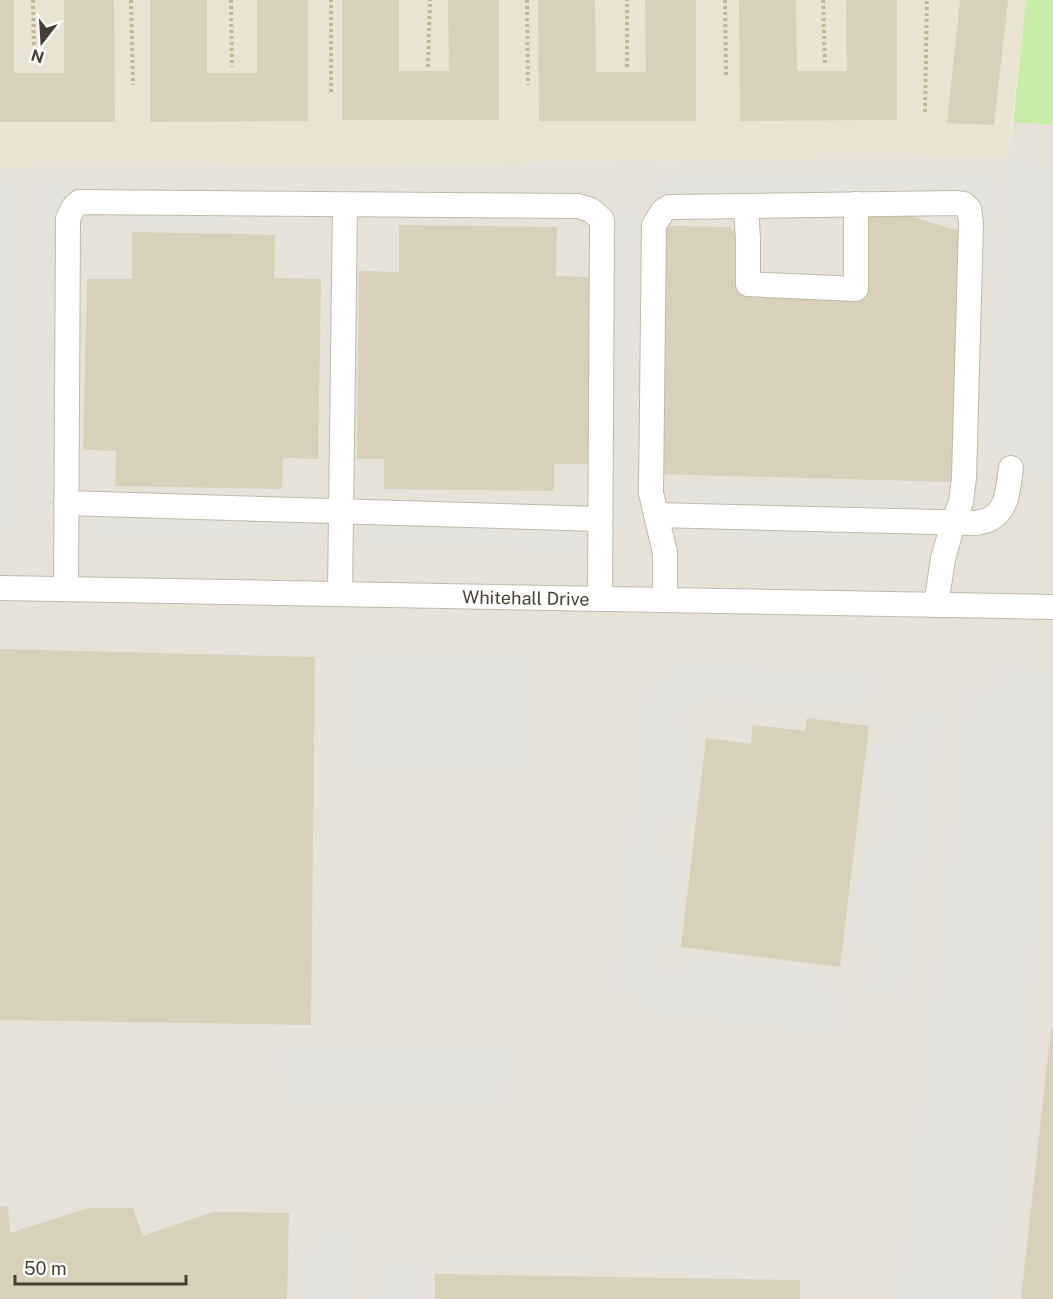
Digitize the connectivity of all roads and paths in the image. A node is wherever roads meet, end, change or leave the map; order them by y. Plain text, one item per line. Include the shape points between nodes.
1 (33, 0) edge
2 (131, 0) edge
3 (231, 0) edge
4 (331, 0) edge
5 (430, 0) edge
6 (527, 0) edge
7 (627, 0) edge
8 (725, 0) edge
9 (823, 0) edge
10 (927, 0) edge
11 (34, 53) dead end
12 (825, 66) dead end
13 (232, 67) dead end
14 (428, 67) dead end
15 (627, 67) dead end
16 (726, 75) dead end
17 (133, 85) dead end
18 (528, 85) dead end
19 (331, 92) dead end
20 (925, 112) dead end
21 (345, 204) junction
22 (856, 204) junction
23 (746, 206) junction
24 (1011, 468) dead end
25 (66, 503) junction
26 (341, 511) junction
27 (656, 515) junction
28 (600, 519) junction
29 (953, 523) junction
30 (0, 588) edge
31 (66, 589) junction
32 (340, 594) junction
33 (600, 599) junction
34 (665, 600) junction
35 (936, 605) junction
36 (1053, 607) edge

1 - 11 path
2 - 17 path
3 - 13 path
4 - 19 path
5 - 14 path
6 - 18 path
7 - 15 path
8 - 16 path
9 - 12 path
10 - 20 path
21 - 25 street via 79,202 73,208 68,219
21 - 26 street
21 - 28 street via 578,206 591,210 602,220
22 - 23 street
22 - 23 street via 856,289 748,284
22 - 29 street via 955,203 969,209 964,478
23 - 27 street via 669,207 654,225 651,493
24 - 29 street via 1006,500 997,513 976,523
25 - 26 street
25 - 31 street
26 - 28 street
26 - 32 street
27 - 29 street
27 - 34 street via 666,553
28 - 33 street
29 - 35 street
30 - 31 street, Whitehall Drive
31 - 32 street, Whitehall Drive
32 - 33 street, Whitehall Drive
33 - 34 street, Whitehall Drive
34 - 35 street, Whitehall Drive
35 - 36 street, Whitehall Drive

